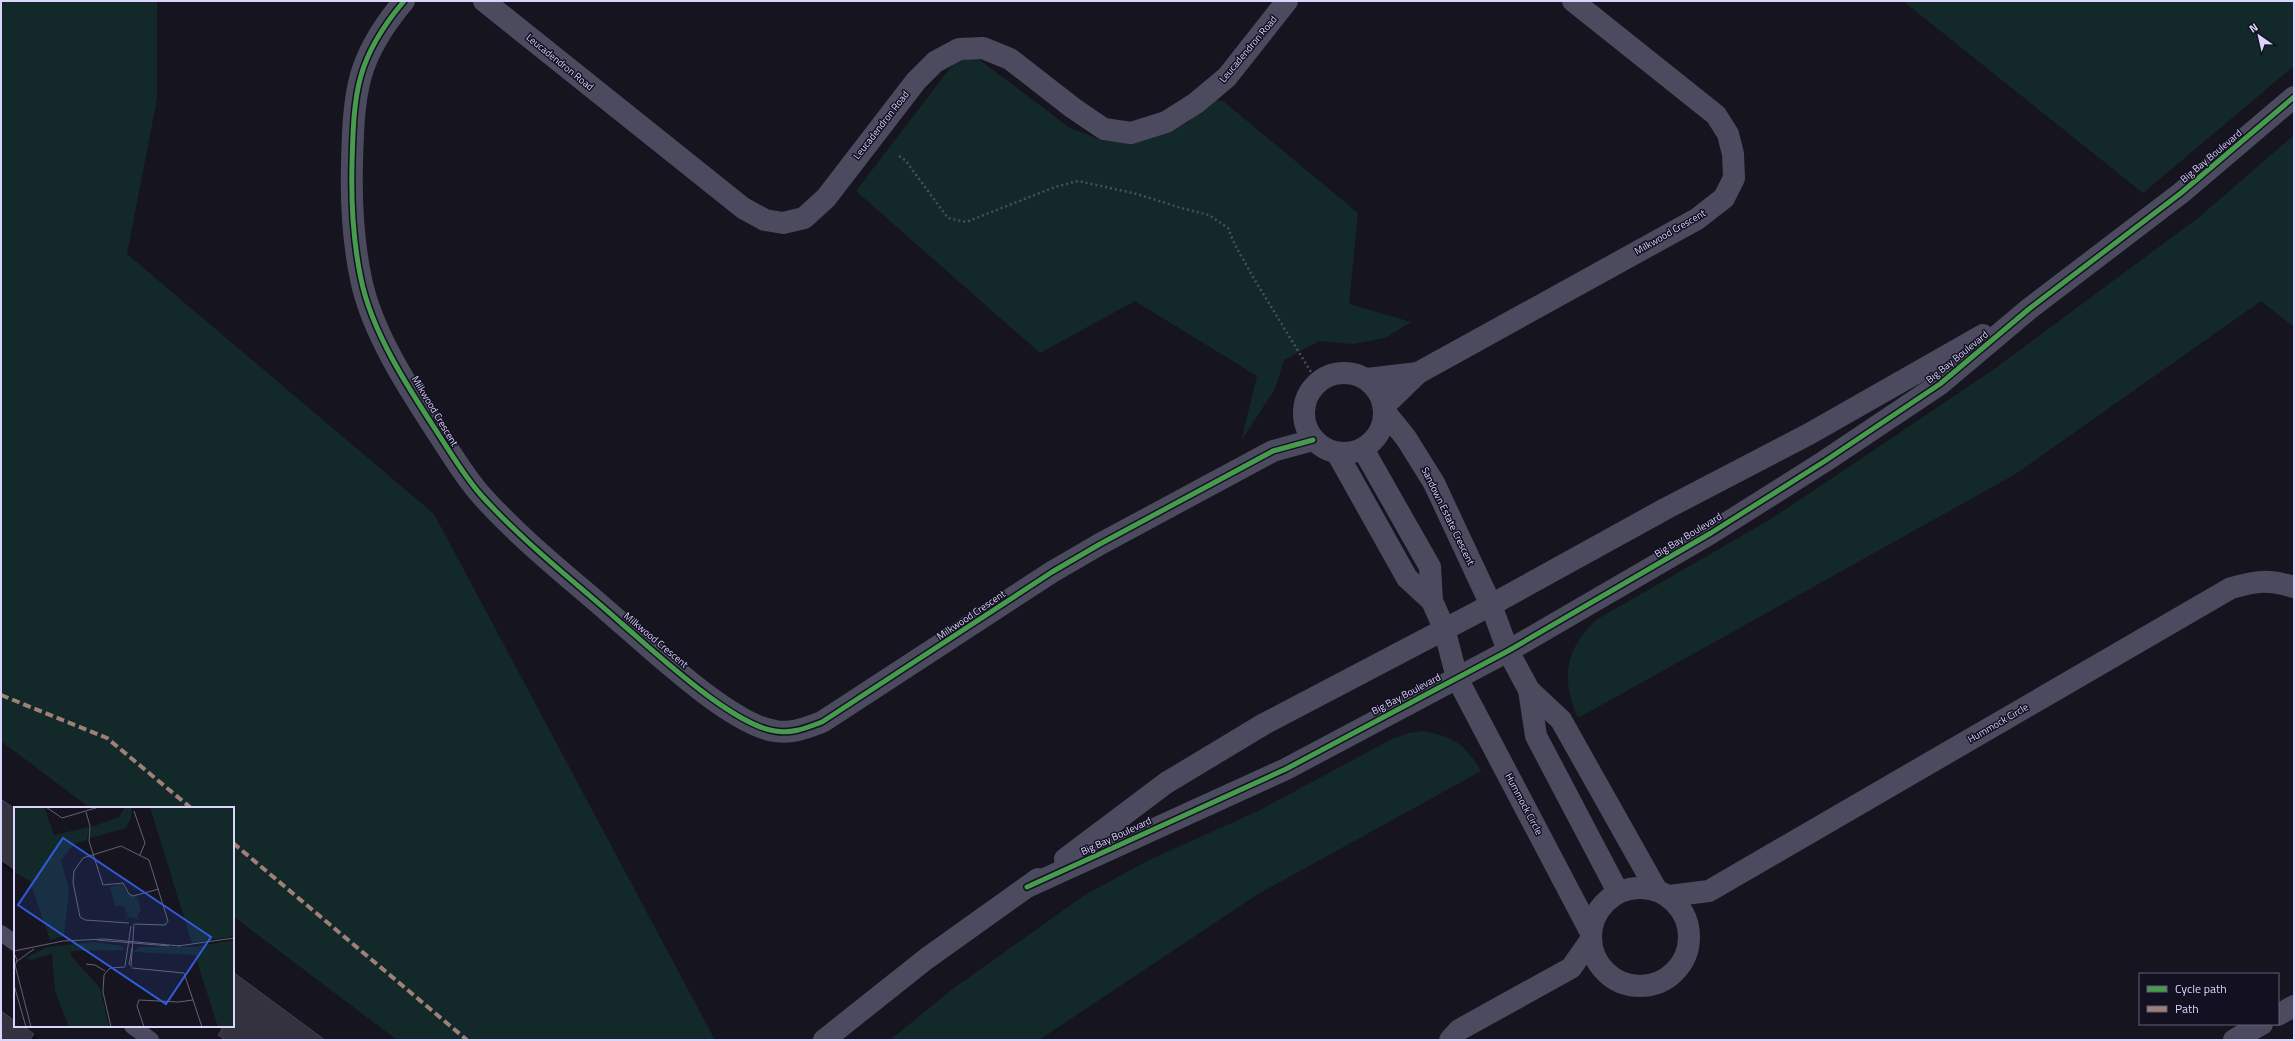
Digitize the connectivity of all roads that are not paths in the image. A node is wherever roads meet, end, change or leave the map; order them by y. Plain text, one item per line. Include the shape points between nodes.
1 (404, 1) edge
2 (484, 1) edge
3 (1287, 1) edge
4 (1573, 1) edge
5 (2294, 97) edge
6 (2029, 309) junction
7 (1418, 372) junction
8 (1367, 379) junction
9 (1385, 409) junction
10 (1304, 414) junction
11 (1313, 440) junction
12 (1363, 449) junction
13 (1273, 451) junction
14 (1337, 453) junction
15 (2294, 586) edge
16 (1432, 600) junction
17 (1491, 605) junction
18 (1444, 628) junction
19 (1508, 651) junction
20 (1456, 678) junction
21 (1529, 690) junction
22 (1027, 887) junction
23 (1709, 890) junction
24 (1618, 892) junction
25 (1662, 892) junction
26 (1689, 926) junction
27 (1, 933) edge
28 (1590, 936) junction
29 (14, 941) edge
30 (1571, 968) junction
31 (1607, 974) junction
32 (2294, 1006) edge
33 (2279, 1014) edge
34 (2260, 1025) edge
35 (133, 1027) edge
36 (151, 1040) edge
37 (824, 1040) edge
38 (1450, 1040) edge
39 (2234, 1040) edge

1 - 13 street, Milkwood Crescent via 372,44 361,71 354,107 352,183 356,245 361,280 380,335 421,408 479,493 506,521 640,640 720,705 748,721 774,731 797,732 822,722 1052,572
2 - 3 street, Leucadendron Road via 743,208 765,220 783,224 804,218 826,198 916,81 935,62 959,49 983,48 1010,59 1104,129 1131,133 1166,122 1196,103 1227,77
4 - 7 street, Milkwood Crescent via 1716,115 1728,134 1733,154 1734,178 1724,198 1697,219
5 - 6 street, Big Bay Boulevard via 2181,193
6 - 17 street, Big Bay Boulevard via 1809,434 1664,509
6 - 19 street, Big Bay Boulevard via 1940,384 1825,461 1711,533
7 - 8 street, Milkwood Crescent
7 - 9 street, Milkwood Crescent
8 - 9 street via 1376,386
8 - 10 street via 1351,373 1332,374 1317,382 1307,397
9 - 12 street via 1380,433
9 - 17 street, Sandown Estate Crescent via 1434,483
10 - 11 street via 1306,428
10 - 13 street, Milkwood Crescent
11 - 13 street, Milkwood Crescent
11 - 14 street via 1324,449
12 - 14 street via 1351,453
12 - 16 street via 1430,567
14 - 16 street via 1408,578
15 - 23 street, Hummock Circle via 2273,580 2250,582 2231,588
16 - 18 street
17 - 18 street, Big Bay Boulevard
17 - 19 street, Sandown Estate Crescent
18 - 20 street, Hummock Circle
18 - 22 street, Big Bay Boulevard via 1264,724 1166,783
19 - 20 street, Big Bay Boulevard
19 - 21 street
20 - 22 street, Big Bay Boulevard via 1286,769
20 - 28 street, Hummock Circle
21 - 24 street via 1536,736
21 - 25 street via 1561,720
22 - 37 street, Big Bay Boulevard via 926,959
23 - 25 street, Hummock Circle
23 - 26 street
24 - 25 street via 1637,887
24 - 28 street via 1599,908
25 - 26 street via 1682,909
26 - 31 street via 1689,947 1680,966 1665,980 1645,986 1624,984
27 - 29 lane
28 - 30 street
28 - 31 street via 1595,959
30 - 31 street
30 - 38 street via 1459,1030
32 - 33 street
34 - 39 street
35 - 36 lane

